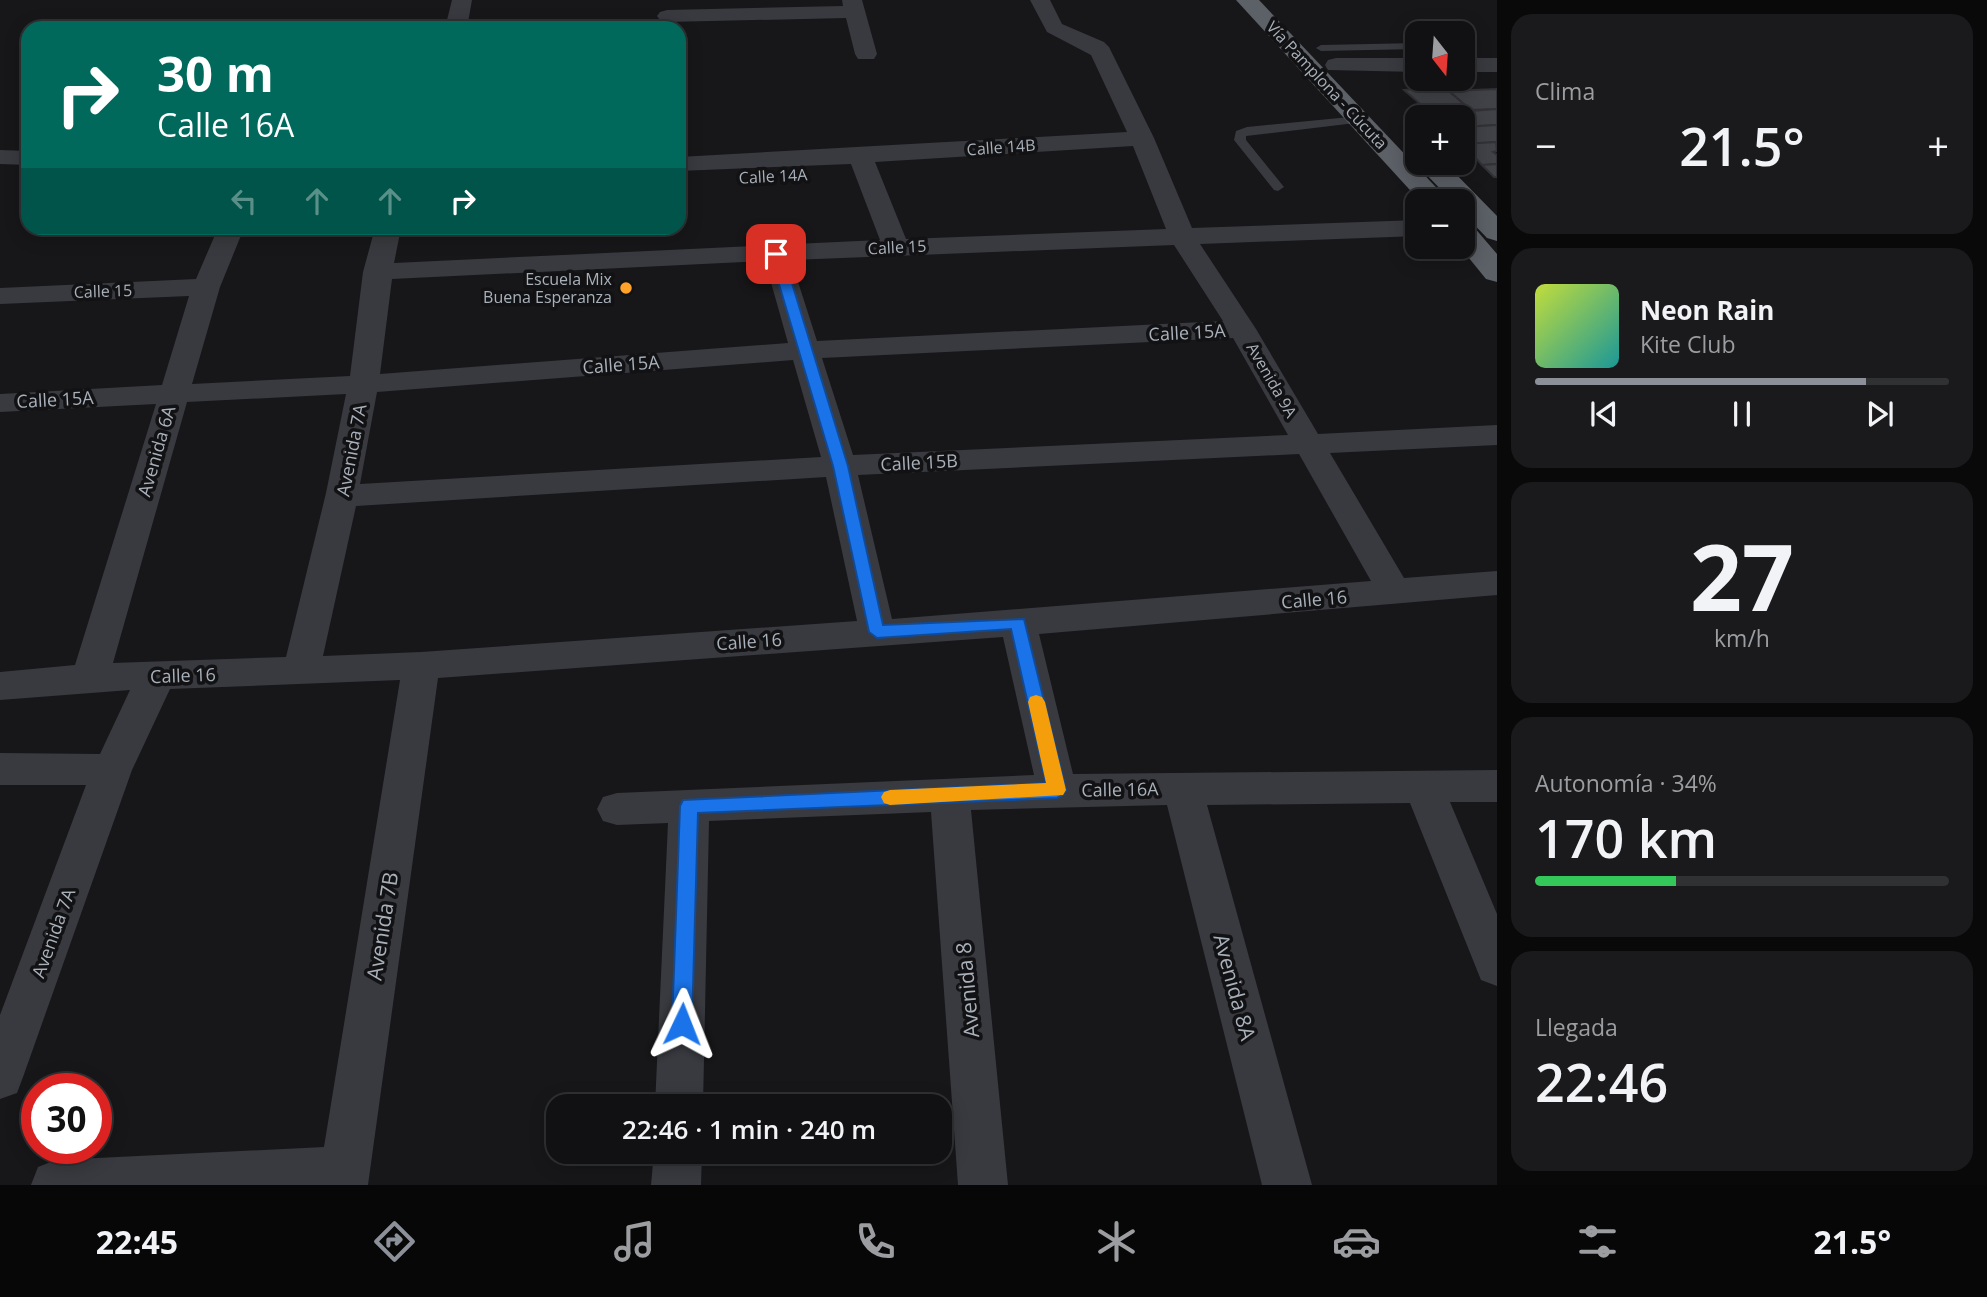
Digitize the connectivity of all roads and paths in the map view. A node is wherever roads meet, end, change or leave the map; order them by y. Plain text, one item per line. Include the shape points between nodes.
1 (462, 0) edge
2 (1040, 0) edge
3 (1247, 0) edge
4 (1275, 0) edge
5 (853, 6) edge
6 (667, 16) dead end
7 (458, 21) edge
8 (1405, 47) edge
9 (866, 54) dead end
10 (1328, 56) junction
11 (1405, 64) edge
12 (1475, 65) edge
13 (1497, 65) edge
14 (1360, 120) junction
15 (1405, 136) edge
16 (1142, 138) junction
17 (0, 157) edge
18 (21, 158) edge
19 (686, 164) edge
20 (864, 164) junction
21 (1442, 175) edge
22 (686, 179) edge
23 (1278, 187) dead end
24 (1424, 189) edge
25 (1405, 229) edge
26 (1497, 232) edge
27 (228, 235) edge
28 (386, 235) edge
29 (1183, 238) junction
30 (1475, 246) edge
31 (896, 247) junction
32 (776, 254) junction
33 (377, 272) junction
34 (1497, 273) edge
35 (206, 287) junction
36 (0, 296) edge
37 (1242, 329) junction
38 (806, 350) junction
39 (363, 384) junction
40 (173, 393) junction
41 (0, 402) edge
42 (1497, 435) edge
43 (1307, 443) junction
44 (840, 466) junction
45 (342, 496) junction
46 (1497, 583) edge
47 (1395, 592) junction
48 (1018, 623) junction
49 (877, 632) junction
50 (421, 666) junction
51 (301, 671) junction
52 (159, 676) junction
53 (90, 678) junction
54 (0, 686) edge
55 (0, 769) edge
56 (112, 771) junction
57 (1423, 786) junction
58 (1496, 786) edge
59 (1183, 789) junction
60 (1057, 790) junction
61 (950, 795) junction
62 (690, 806) junction
63 (617, 809) dead end
64 (1497, 966) edge
65 (13, 1010) edge
66 (0, 1077) edge
67 (679, 1094) edge
68 (677, 1164) edge
69 (344, 1177) edge
70 (56, 1185) edge
71 (676, 1185) edge
72 (983, 1185) edge
73 (1287, 1185) edge

1 - 7 street
2 - 16 street, Avenida 9A via 1054,28 1101,52
3 - 14 highway, Vía Pamplona - Cúcuta
4 - 10 highway, Vía Pamplona - Cúcuta
5 - 6 street
5 - 9 street
8 - 10 lane
10 - 11 street
10 - 15 highway, Vía Pamplona - Cúcuta
12 - 13 street
14 - 23 lane via 1240,134
14 - 24 highway, Vía Pamplona - Cúcuta
16 - 20 street, Calle 14B
16 - 29 street, Avenida 9A
17 - 18 street
19 - 20 street, Calle 14A
20 - 22 street, Calle 14A
20 - 31 street
21 - 26 highway
25 - 29 street, Calle 15
27 - 35 street, Avenida 6A
28 - 33 street, Avenida 7A
29 - 31 street, Calle 15
29 - 37 street, Avenida 9A
30 - 34 highway
31 - 32 street, Calle 15
32 - 33 street, Calle 15
32 - 38 street
33 - 39 street, Avenida 7A
35 - 36 street, Calle 15
35 - 40 street, Avenida 6A
37 - 38 street, Calle 15A
37 - 43 street, Avenida 9A
38 - 39 street, Calle 15A
38 - 44 street
39 - 40 street, Calle 15A
39 - 45 street, Avenida 7A
40 - 41 street, Calle 15A
40 - 53 street, Avenida 6A
42 - 43 street, Calle 15B
43 - 44 street, Calle 15B
43 - 47 street, Avenida 9A
44 - 45 street, Calle 15B
44 - 49 street
45 - 51 street, Avenida 7A
46 - 47 street, Calle 16
47 - 48 street, Calle 16
48 - 49 street, Calle 16
48 - 60 street
49 - 50 street, Calle 16
50 - 51 street, Calle 16
50 - 69 street, Avenida 7B
51 - 52 street, Calle 16
52 - 53 street, Calle 16
52 - 56 street, Avenida 7A
53 - 54 street, Calle 16
55 - 56 street
56 - 65 street, Avenida 7A
57 - 58 street, Calle 16A
57 - 59 street, Calle 16A
57 - 64 street
59 - 60 street, Calle 16A
59 - 73 street, Avenida 8A
60 - 61 street, Calle 16A
61 - 62 street, Calle 16A
61 - 72 street, Avenida 8
62 - 63 street, Calle 16A
62 - 67 street
65 - 66 street, Avenida 7A
68 - 71 street
69 - 70 street

